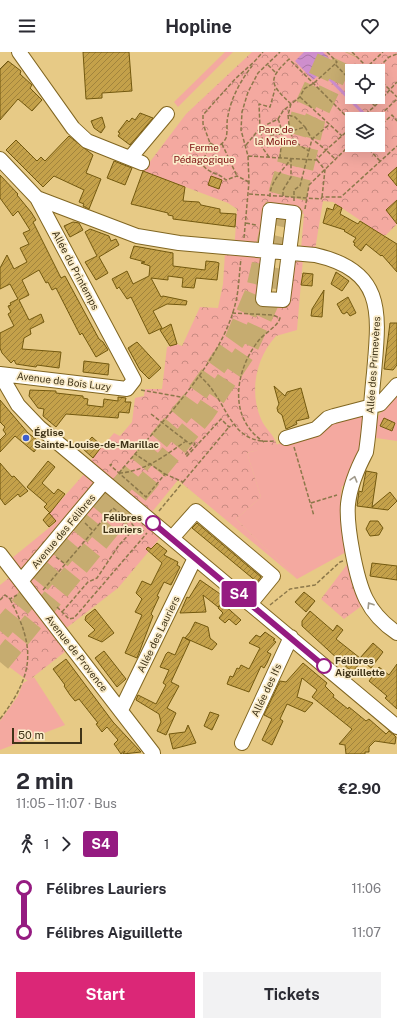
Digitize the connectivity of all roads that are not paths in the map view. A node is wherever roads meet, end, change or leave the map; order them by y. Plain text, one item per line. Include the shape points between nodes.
1 (19, 52) edge
2 (167, 114) dead end
3 (0, 159) edge
4 (37, 198) junction
5 (267, 250) junction
6 (290, 252) junction
7 (0, 374) edge
8 (397, 385) edge
9 (134, 390) joint
10 (371, 406) junction
11 (284, 438) road end
12 (104, 482) junction
13 (172, 538) junction
14 (0, 554) edge
15 (195, 558) junction
16 (23, 584) junction
17 (256, 608) junction
18 (397, 633) edge
19 (290, 637) junction
20 (121, 710) junction
21 (397, 727) edge
22 (242, 743) dead end
23 (153, 753) dead end

1 - 2 street via 72,128 87,141 136,160
3 - 4 street, Allée du Printemps
4 - 5 street, Allée des Primevères via 137,236 179,243
4 - 9 street, Allée du Printemps via 134,380
5 - 6 street, Allée des Primevères
5 - 6 street via 270,210 294,213
5 - 6 street via 263,299 283,300
6 - 10 street, Allée des Primevères via 334,259 363,279 371,294 377,312 378,327
7 - 9 street, Avenue de Bois Luzy
7 - 12 street via 18,404 39,427
8 - 10 street via 380,404
10 - 11 street via 328,418 316,429
18 -> 10 street, Allée des Primevères via 381,619 366,599 352,548 347,513 357,470 366,452
12 - 13 street
12 - 16 street, Avenue des Félibres
13 - 15 street
13 - 17 street via 196,511 273,576
14 - 16 street, Avenue de Provence
15 - 17 street
15 - 20 street, Allée des Lauriers
16 - 20 street, Avenue de Provence
17 - 19 street
19 - 21 street
19 - 22 street, Allée des Ifs
20 - 23 street, Avenue de Provence

